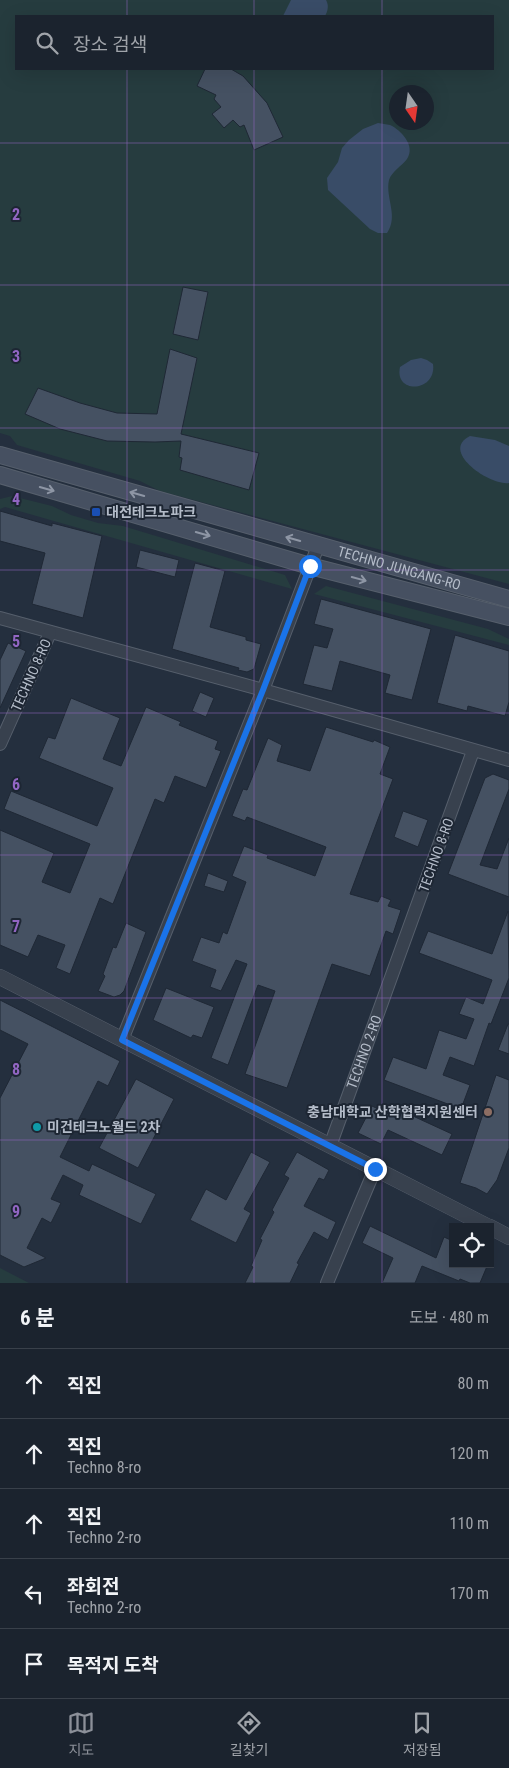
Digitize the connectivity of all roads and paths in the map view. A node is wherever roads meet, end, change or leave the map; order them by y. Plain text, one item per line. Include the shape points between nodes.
1 (0, 455) edge
2 (0, 475) edge
3 (318, 546) junction
4 (310, 566) junction
5 (509, 599) edge
6 (0, 618) edge
7 (509, 618) edge
8 (50, 633) junction
9 (263, 690) junction
10 (0, 744) edge
11 (474, 751) junction
12 (509, 760) edge
13 (399, 959) joint
14 (0, 977) edge
15 (122, 1040) junction
16 (330, 1146) junction
17 (375, 1169) junction
18 (482, 1223) edge
19 (494, 1229) edge
20 (509, 1237) edge
21 (327, 1283) edge

3 -> 1 main road, TECHNO JUNGANG-RO
2 -> 4 main road, TECHNO JUNGANG-RO
3 - 4 street
3 - 5 main road, TECHNO JUNGANG-RO
4 -> 7 main road, TECHNO JUNGANG-RO
4 - 9 street
6 - 8 street, TECHNO 8-RO
8 - 9 street, TECHNO 8-RO
8 - 10 street, TECHNO 8-RO
9 - 11 street, TECHNO 8-RO
9 - 15 street
11 - 12 street, TECHNO 8-RO
11 - 13 street, TECHNO 8-RO
13 - 16 street, TECHNO 2-RO
14 - 15 street
15 - 16 street
16 - 17 street
17 - 18 street
17 - 21 street
19 - 20 street

